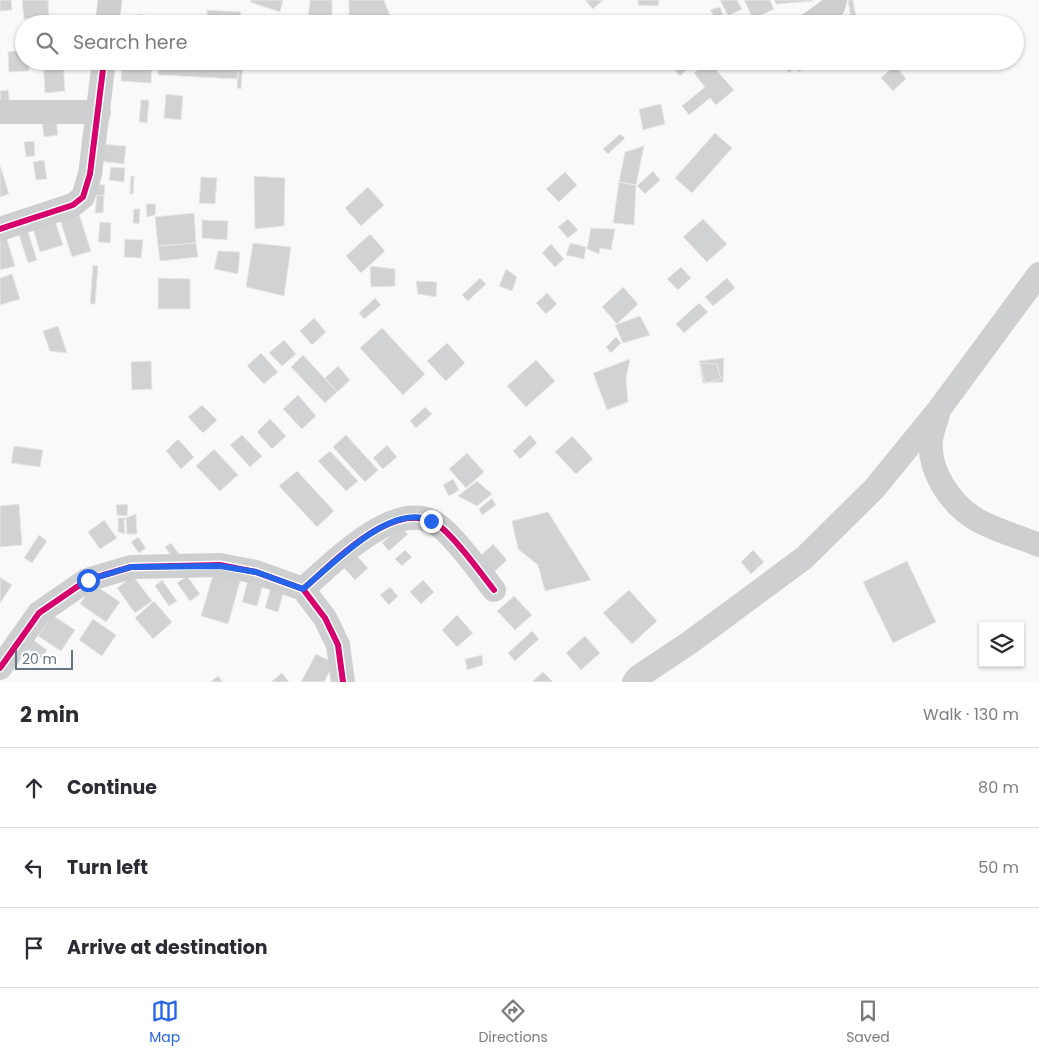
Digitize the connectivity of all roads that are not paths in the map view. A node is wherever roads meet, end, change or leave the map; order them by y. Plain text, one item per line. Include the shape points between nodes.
1 (110, 0) edge
2 (835, 0) edge
3 (108, 15) edge
4 (822, 15) edge
5 (103, 70) edge
6 (0, 112) edge
7 (99, 112) junction
8 (0, 229) edge
9 (1039, 274) edge
10 (940, 408) junction
11 (1039, 545) edge
12 (303, 589) junction
13 (494, 590) dead end
14 (0, 668) edge
15 (343, 682) edge
16 (634, 682) edge

1 - 3 street
2 - 4 street via 833,7
5 - 7 street
6 - 7 street
7 - 8 street via 90,174 82,197 73,205
9 - 10 street
10 - 11 street via 931,440 932,456 936,472 954,501 975,519
10 - 16 street via 874,489 804,558
12 - 13 street via 378,528 400,518 422,516 443,529
12 - 14 street via 256,572 220,566 131,567 88,580 39,613
12 - 15 street via 325,618 338,645

